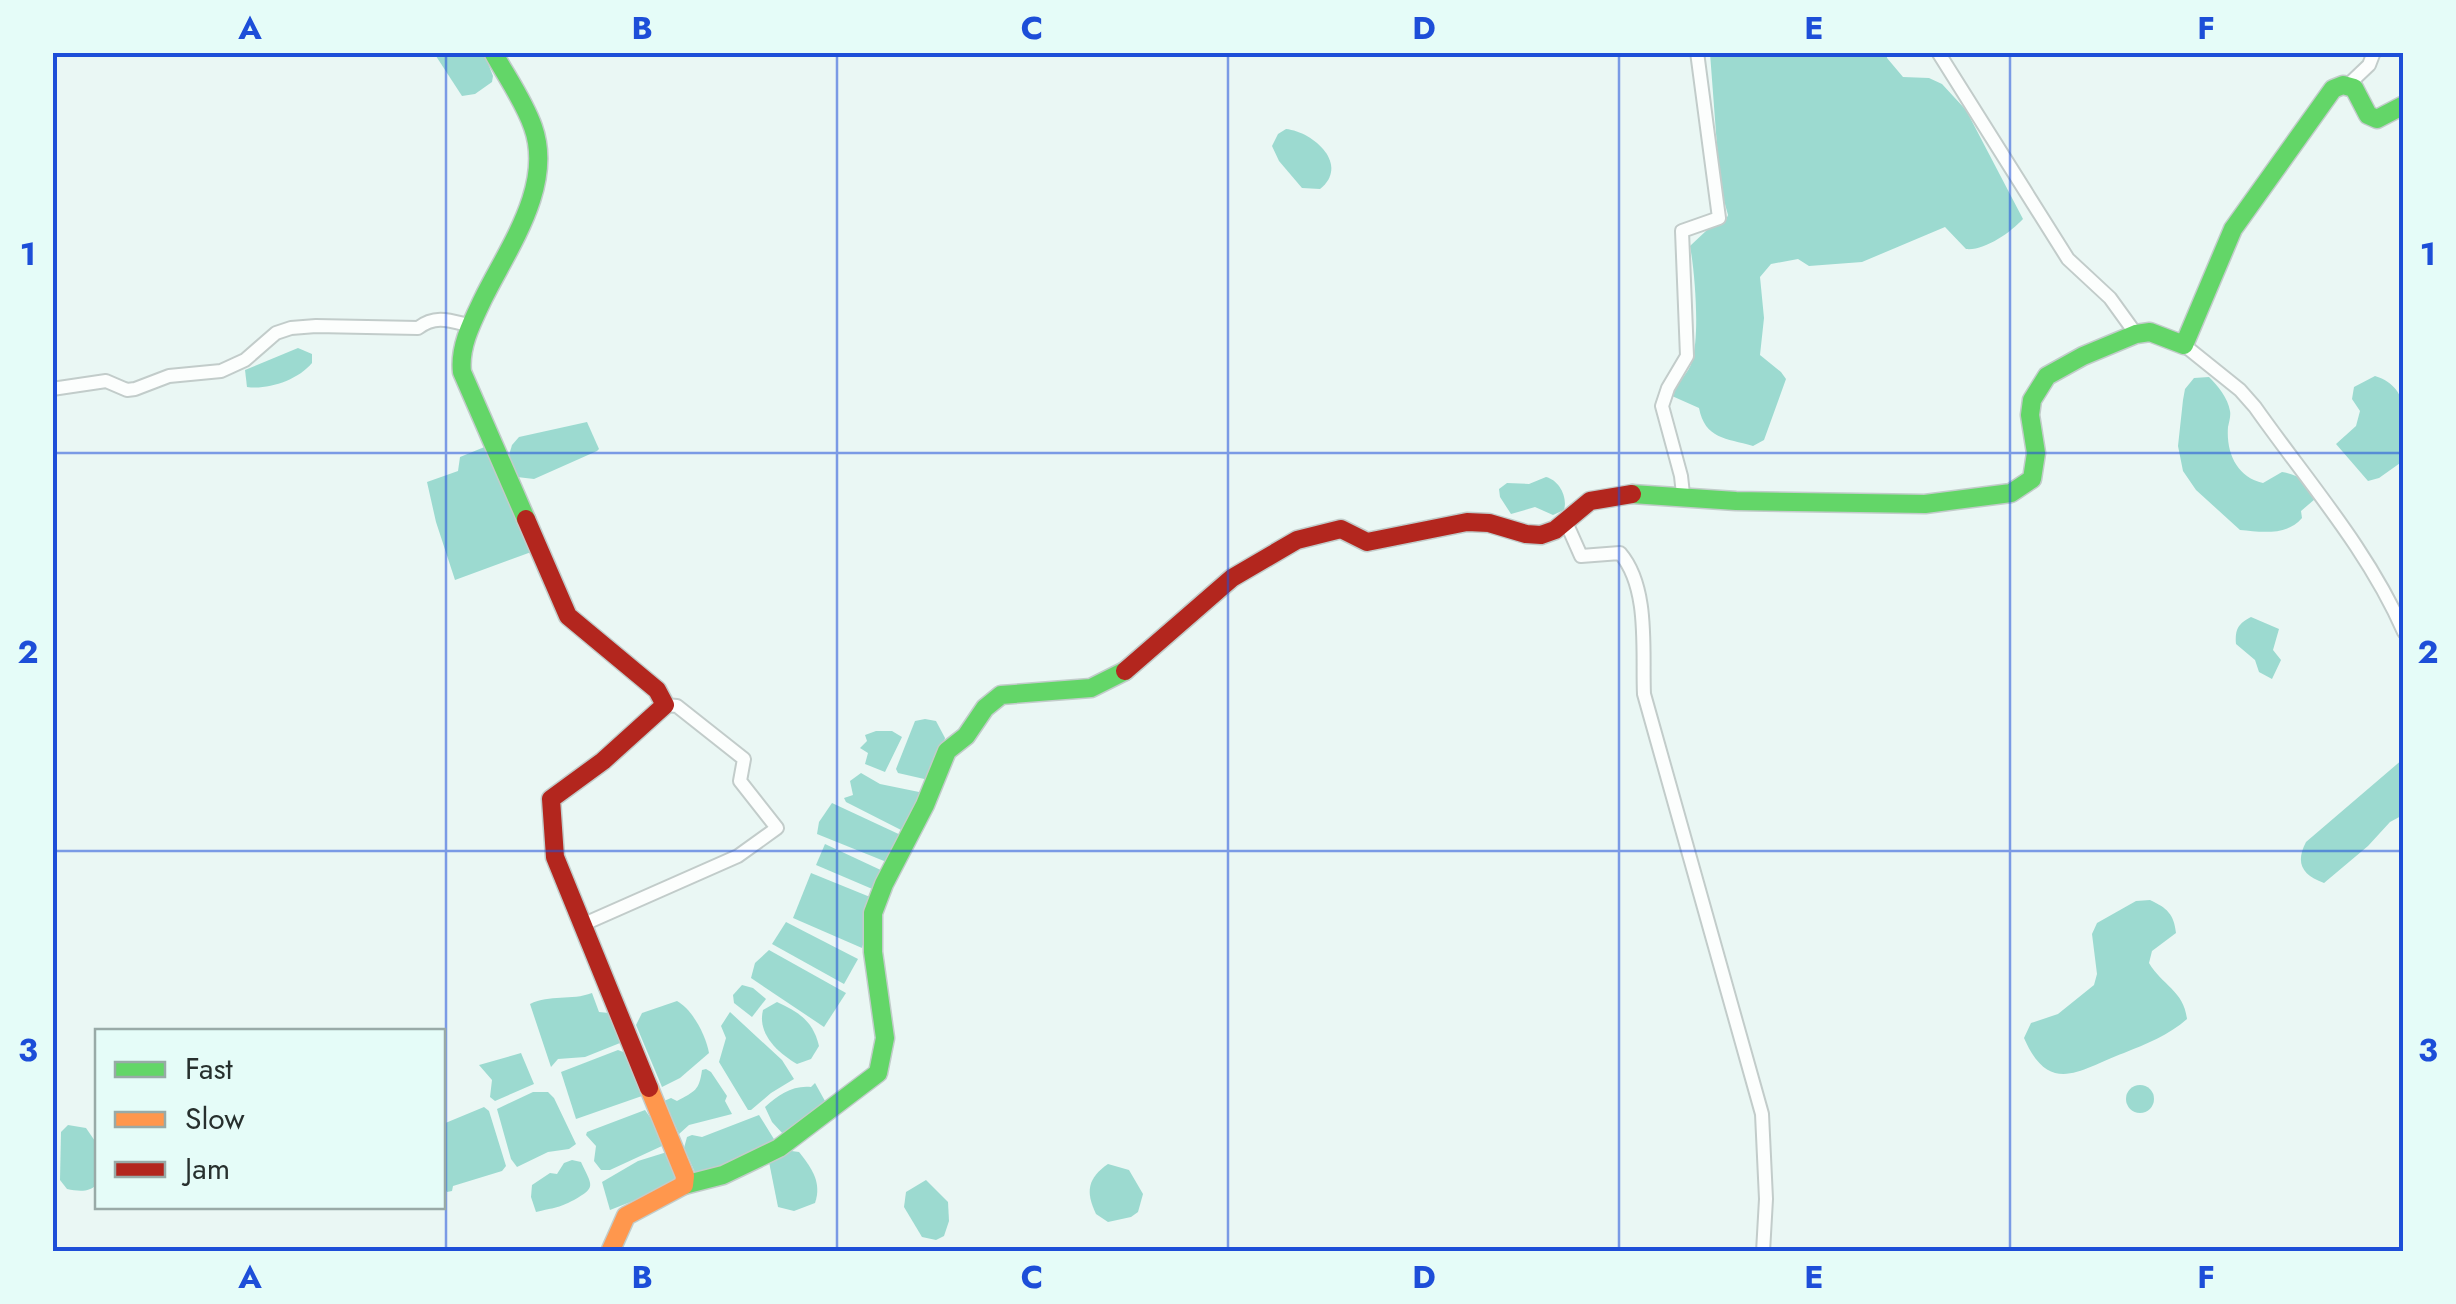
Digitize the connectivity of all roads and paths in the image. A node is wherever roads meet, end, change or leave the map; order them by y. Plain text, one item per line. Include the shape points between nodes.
1 (493, 52) edge
2 (1697, 52) edge
3 (1938, 52) edge
4 (2374, 52) edge
5 (2348, 85) junction
6 (2404, 105) edge
7 (472, 326) junction
8 (2136, 334) junction
9 (2184, 345) junction
10 (52, 389) edge
11 (1683, 494) junction
12 (1565, 520) junction
13 (2404, 632) edge
14 (665, 705) junction
15 (584, 924) junction
16 (684, 1184) junction
17 (610, 1252) edge
18 (1763, 1252) edge

1 - 7 street via 533,127 537,188
2 - 11 street via 1719,218 1682,232 1687,356 1662,406
3 - 8 street via 2068,260 2110,298
4 - 5 street
5 - 6 street via 2377,119
5 - 9 street via 2328,95 2233,229
7 - 10 street via 439,318 418,328 291,328 220,371 169,376 126,390 106,381
7 - 14 street via 460,356 462,372 568,616 657,690
8 - 9 street via 2150,332
8 - 11 street via 2084,356 2036,389 2032,478 2011,494 1925,504
9 - 13 street via 2254,407 2343,524
11 - 12 street via 1610,496 1580,505
12 - 16 street via 1542,536 1484,522 1367,542 1341,529 1297,540 1214,590 1126,673 1080,689 1001,695 983,707 965,741 947,751 873,913 884,1063 806,1129 753,1162 710,1181
12 - 18 street via 1581,556 1620,553 1627,560 1640,606 1644,694 1762,1114
14 - 15 street via 550,800 556,857
14 - 15 street via 677,706 744,760 740,781 777,828 738,856
15 - 16 street
16 - 17 street via 626,1216

